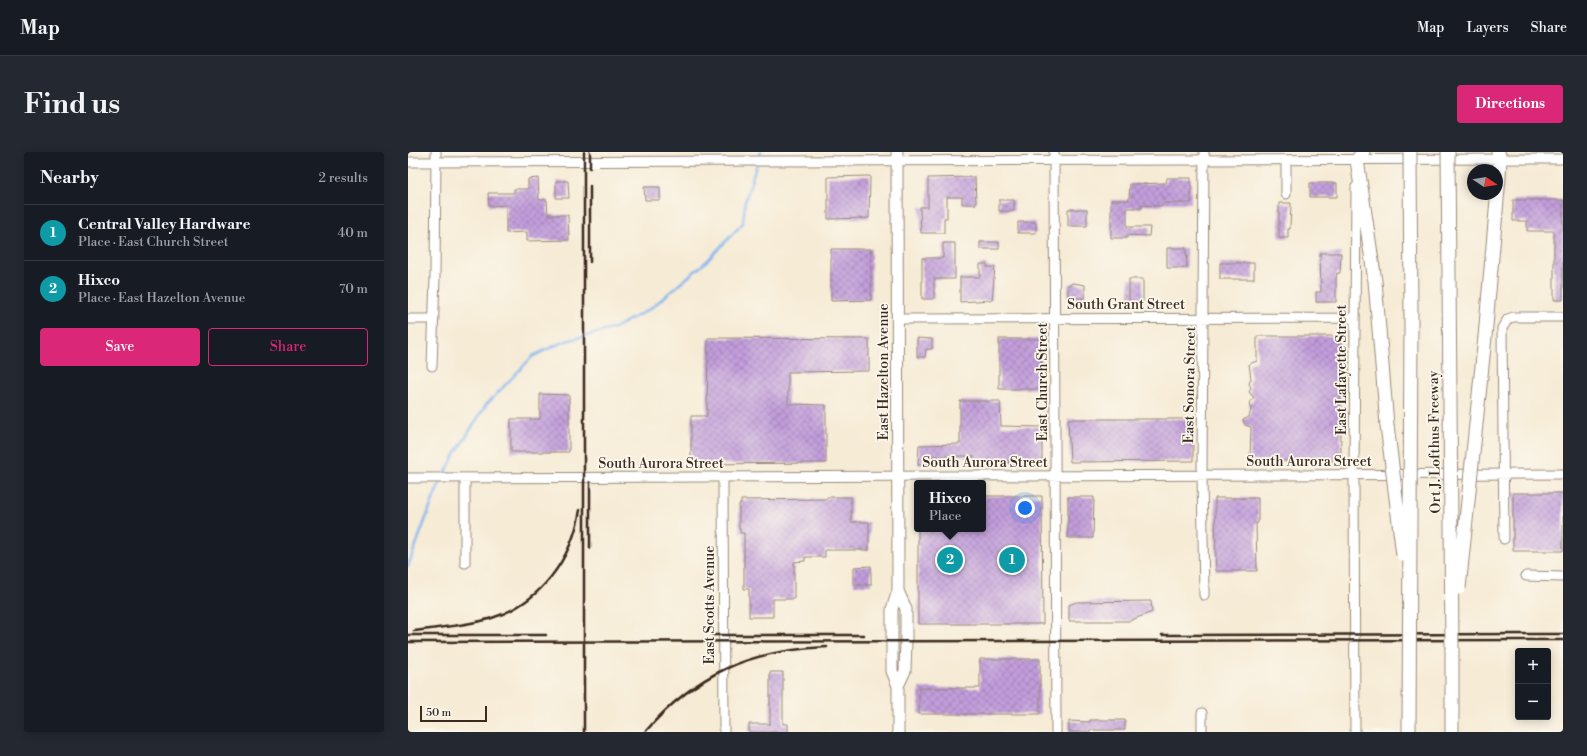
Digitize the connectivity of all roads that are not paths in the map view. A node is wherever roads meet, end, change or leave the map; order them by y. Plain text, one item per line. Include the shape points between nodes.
1 (436, 152) edge
2 (1410, 152) edge
3 (1448, 152) edge
4 (1500, 154) edge
5 (1359, 155) edge
6 (897, 156) edge
7 (1054, 156) edge
8 (1204, 156) edge
9 (1563, 158) edge
10 (1286, 160) junction
11 (408, 162) edge
12 (436, 162) junction
13 (1286, 194) dead end
14 (1204, 317) junction
15 (1563, 317) edge
16 (1056, 318) junction
17 (1355, 318) junction
18 (408, 319) edge
19 (434, 319) junction
20 (898, 319) junction
21 (432, 366) dead end
22 (1503, 474) junction
23 (1563, 474) edge
24 (1202, 475) junction
25 (1354, 475) junction
26 (898, 476) junction
27 (1056, 476) junction
28 (723, 477) junction
29 (408, 478) edge
30 (465, 478) junction
31 (1504, 539) dead end
32 (465, 563) dead end
33 (1526, 576) dead end
34 (1563, 577) edge
35 (1204, 595) dead end
36 (1409, 609) junction
37 (1452, 649) junction
38 (1202, 713) dead end
39 (724, 732) edge
40 (898, 732) edge
41 (1056, 732) edge
42 (1202, 732) edge
43 (1355, 732) edge
44 (1409, 732) edge
45 (1452, 732) edge

1 - 12 street
2 - 36 highway, Ort J. Lofthus Freeway, bridge via 1412,322
3 - 37 highway, Ort J. Lofthus Freeway, bridge
4 - 5 street
4 - 9 street
4 - 37 highway, bridge via 1485,337
5 - 10 street
5 - 17 street, East Lafayette Street
5 - 36 highway, bridge via 1375,281 1387,425
6 - 7 street
6 - 12 street
6 - 20 main road, East Hazelton Avenue
7 - 8 street
7 - 16 street, East Church Street
8 - 10 street
8 - 14 street, East Sonora Street
10 - 13 street
11 - 12 street
12 - 19 street
14 - 16 street, South Grant Street
14 - 17 street, South Grant Street
14 - 24 street, East Sonora Street
15 - 22 street via 1513,317 1503,324
16 - 20 street, South Grant Street
16 - 27 street, East Church Street
17 - 25 street, East Lafayette Street
18 - 19 street
19 - 21 street
20 - 26 main road, East Hazelton Avenue
22 - 23 street, South Aurora Street
22 - 25 street, South Aurora Street
22 - 31 street
24 - 25 street, South Aurora Street
24 - 27 street, South Aurora Street
24 - 35 street, East Sonora Street
25 - 43 street, East Lafayette Street
26 - 27 street, South Aurora Street
26 - 28 street, South Aurora Street
26 - 40 main road, East Hazelton Avenue via 898,591 906,609 905,671 898,686
27 - 41 street, East Church Street
28 - 30 street, South Aurora Street
28 - 39 street, East Scotts Avenue
29 - 30 street, South Aurora Street
30 - 32 street
33 - 34 street
36 - 44 highway, Ort J. Lofthus Freeway, bridge
37 - 45 highway, Ort J. Lofthus Freeway
38 - 42 street

